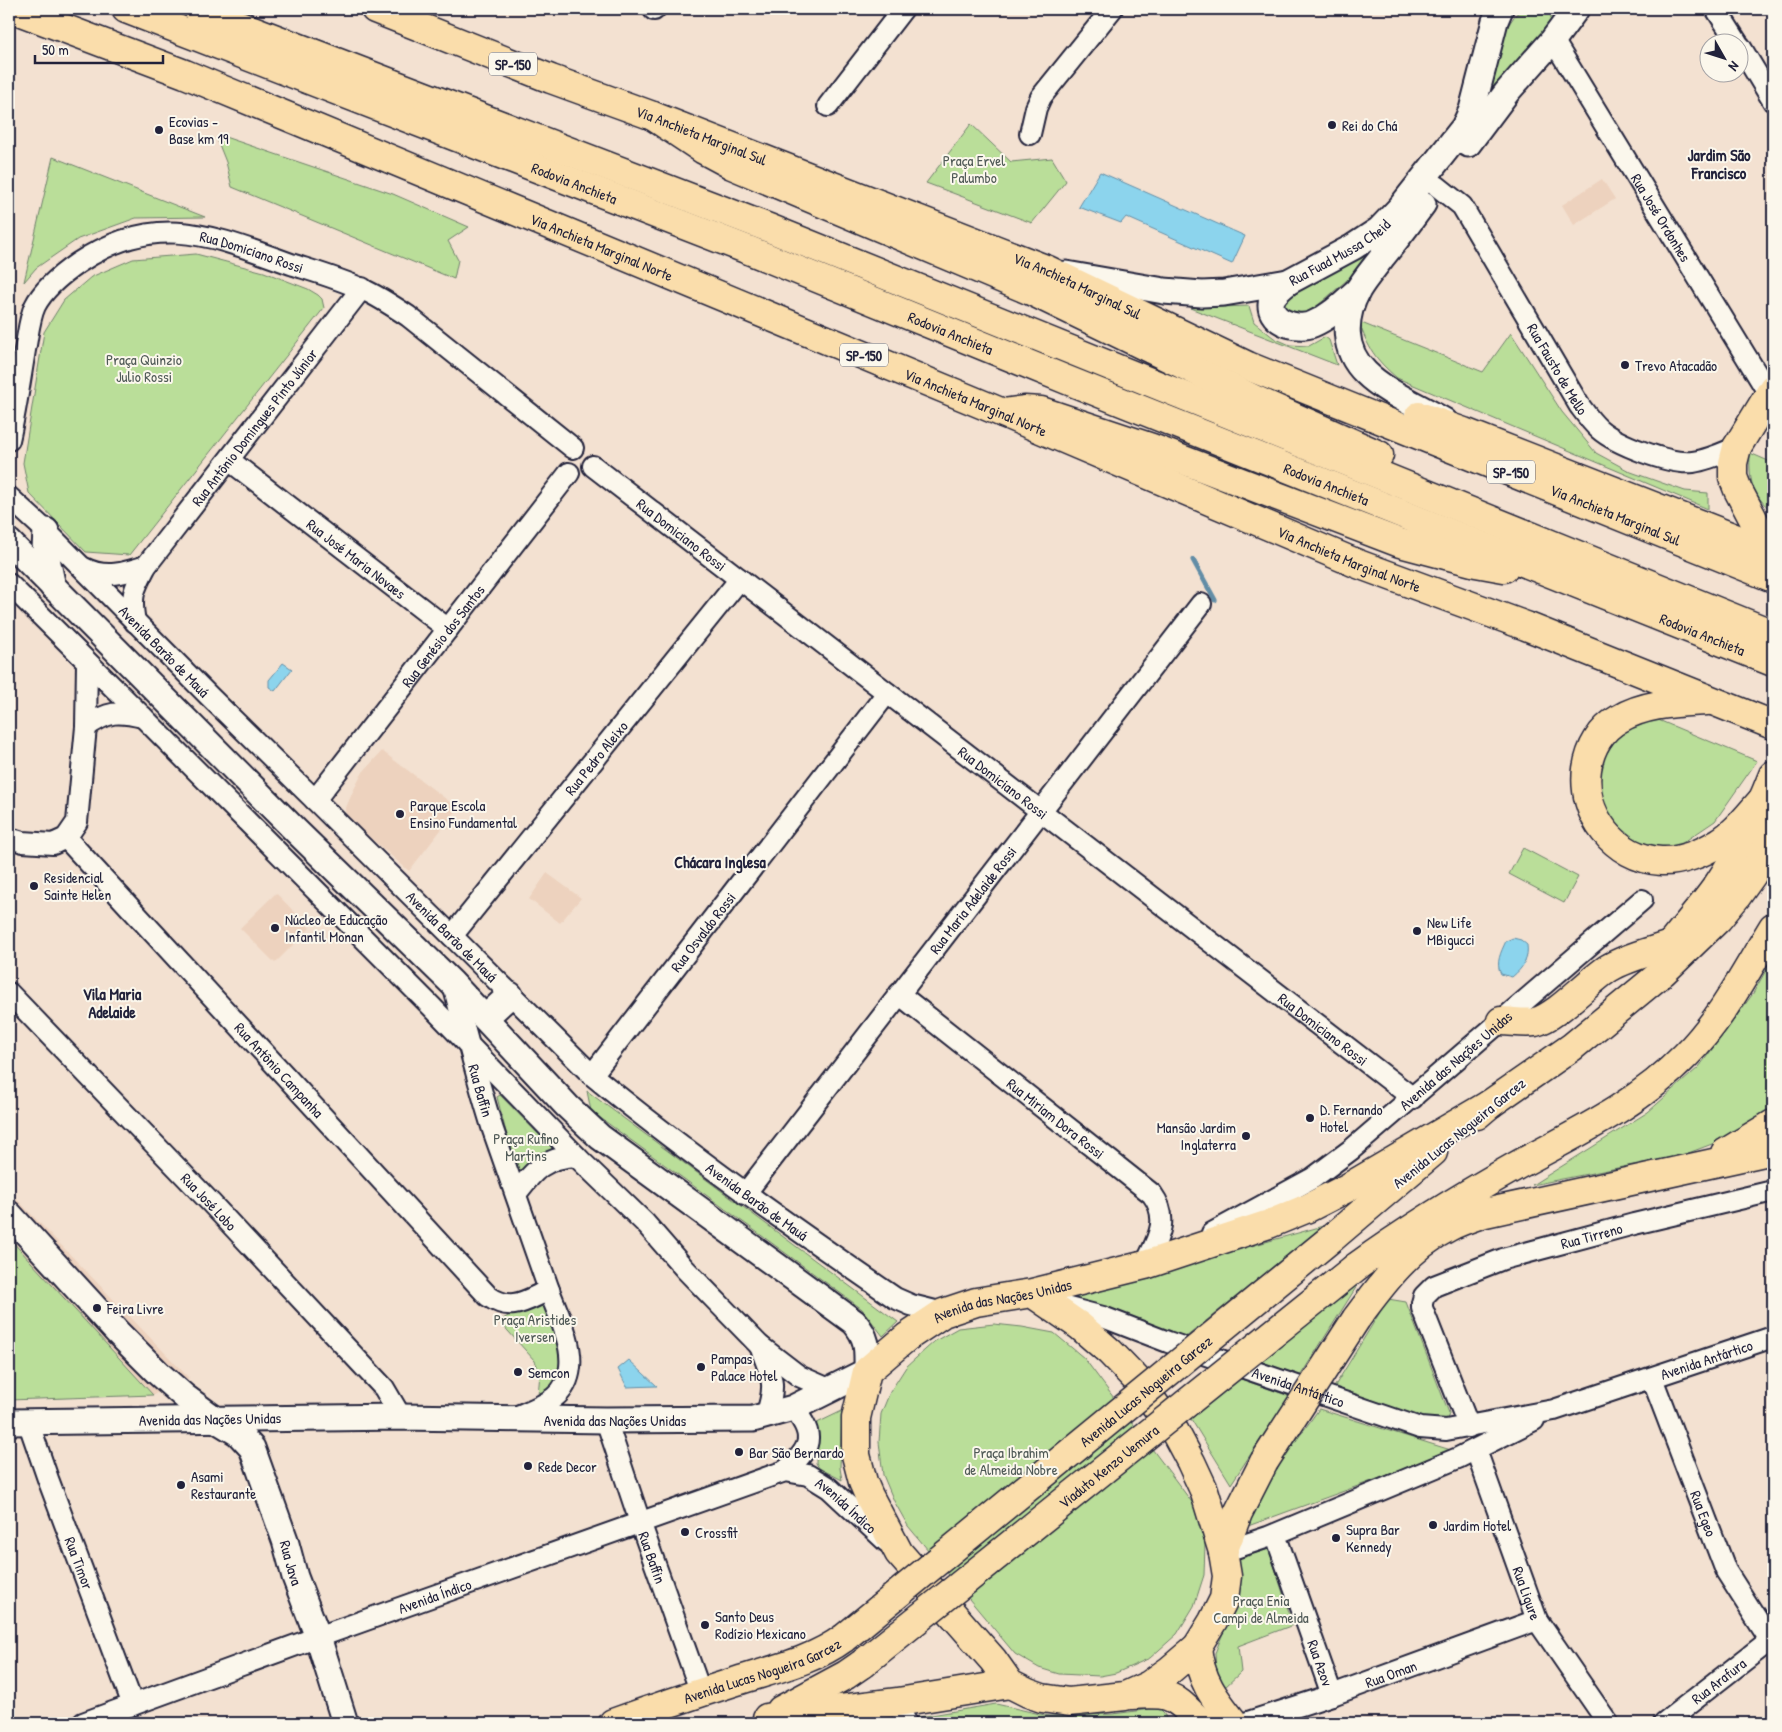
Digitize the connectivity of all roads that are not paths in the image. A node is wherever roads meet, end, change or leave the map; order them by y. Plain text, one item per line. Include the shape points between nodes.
1 (13, 9) edge
2 (126, 9) edge
3 (198, 9) edge
4 (375, 9) edge
5 (903, 9) edge
6 (1112, 9) edge
7 (1500, 9) edge
8 (1716, 9) edge
9 (1564, 20) edge
10 (1731, 32) edge
11 (1750, 63) edge
12 (1773, 101) edge
13 (828, 106) dead end
14 (653, 116) junction
15 (1030, 134) dead end
16 (1437, 186) junction
17 (1048, 270) junction
18 (1288, 282) junction
19 (362, 288) junction
20 (1359, 289) junction
21 (1248, 366) junction
22 (1771, 391) edge
23 (1003, 412) junction
24 (1464, 432) junction
25 (9, 440) edge
26 (1737, 447) junction
27 (573, 448) junction
28 (229, 460) junction
29 (593, 466) junction
30 (569, 473) junction
31 (216, 477) junction
32 (265, 487) junction
33 (9, 497) edge
34 (46, 531) junction
35 (9, 542) edge
36 (1584, 557) junction
37 (1773, 561) edge
38 (146, 566) junction
39 (82, 567) junction
40 (1546, 571) junction
41 (740, 579) junction
42 (9, 584) edge
43 (54, 588) junction
44 (1201, 604) dead end
45 (135, 622) junction
46 (448, 629) junction
47 (1773, 634) edge
48 (1773, 662) edge
49 (87, 663) junction
50 (888, 693) junction
51 (1716, 701) junction
52 (143, 717) junction
53 (1773, 725) edge
54 (86, 727) junction
55 (1770, 784) edge
56 (315, 800) junction
57 (1041, 811) junction
58 (1773, 836) edge
59 (9, 838) edge
60 (66, 838) junction
61 (1642, 900) dead end
62 (1773, 927) edge
63 (452, 936) junction
64 (1670, 945) junction
65 (453, 984) junction
66 (9, 993) edge
67 (900, 994) junction
68 (510, 995) junction
69 (485, 1018) junction
70 (1501, 1021) junction
71 (470, 1047) junction
72 (1572, 1047) junction
73 (592, 1075) junction
74 (1413, 1098) junction
75 (1490, 1104) junction
76 (1773, 1124) edge
77 (1773, 1150) edge
78 (576, 1156) junction
79 (1702, 1166) junction
80 (1773, 1191) edge
81 (516, 1194) junction
82 (745, 1194) junction
83 (9, 1214) edge
84 (1183, 1253) junction
85 (1145, 1265) junction
86 (549, 1290) junction
87 (1040, 1298) junction
88 (943, 1313) junction
89 (1773, 1337) edge
90 (760, 1346) junction
91 (867, 1371) junction
92 (1652, 1378) junction
93 (831, 1390) junction
94 (793, 1408) junction
95 (1554, 1410) junction
96 (766, 1416) junction
97 (401, 1417) junction
98 (512, 1418) junction
99 (215, 1419) junction
100 (606, 1420) junction
101 (16, 1423) edge
102 (1469, 1426) junction
103 (1476, 1450) junction
104 (785, 1471) junction
105 (640, 1522) junction
106 (1280, 1545) dead end
107 (1223, 1552) junction
108 (899, 1553) junction
109 (1536, 1620) junction
110 (318, 1638) junction
111 (1772, 1639) edge
112 (1197, 1647) junction
113 (1010, 1684) junction
114 (701, 1692) junction
115 (1125, 1696) junction
116 (1332, 1696) junction
117 (133, 1705) junction
118 (902, 1713) edge
119 (758, 1720) edge
120 (83, 1723) edge
121 (345, 1723) edge
122 (613, 1723) edge
123 (1201, 1723) edge
124 (1234, 1723) edge
125 (1245, 1723) edge
126 (1608, 1723) edge
127 (1664, 1723) edge

1 - 23 main road, Via Anchieta Marginal Norte / SP-150 via 185,74
2 - 40 main road, Rodovia Anchieta via 751,251
3 - 36 main road, Rodovia Anchieta via 769,228
4 - 14 main road, Via Anchieta Marginal Sul / SP-150
5 - 13 street
6 - 15 street via 1041,97
7 - 18 street, Rua Fuad Mussa Cheid via 1494,21 1472,110 1464,127 1379,230
8 - 10 street
9 - 16 street, Rua Fuad Mussa Cheid
9 - 22 street, Rua José Ordonhes
11 - 12 street
14 - 17 main road, Via Anchieta Marginal Sul / SP-150
14 - 36 main road via 732,165 1031,291 1256,400 1474,499
16 - 20 street, Rua Fuad Mussa Cheid
16 - 26 street, Rua Fausto de Mello via 1462,206 1579,405 1600,430 1627,445 1684,463 1705,460
17 - 18 street, Rua Fuad Mussa Cheid via 1164,291 1202,294
17 - 21 main road, Via Anchieta Marginal Sul / SP-150
18 - 20 street via 1276,292 1272,306 1280,320 1297,327 1313,324
19 - 25 street, Rua Domiciano Rossi via 201,234 175,232 124,238 65,272 35,306
19 - 27 street, Rua Domiciano Rossi via 408,316
19 - 28 street, Rua Antônio Domingues Pinto Júnior
20 - 24 street, Rua Fuad Mussa Cheid via 1348,315 1346,332 1354,359 1367,374 1387,388
21 - 24 main road via 1285,368
21 - 37 main road, Via Anchieta Marginal Sul / SP-150
22 - 26 main road
23 - 40 main road via 1041,411 1100,430 1400,544 1495,567
23 - 51 main road, Via Anchieta Marginal Norte / SP-150 via 1358,564
24 - 37 main road
26 - 37 main road via 1733,463 1735,484
27 - 29 street via 586,448 591,453
27 - 30 street via 565,457 565,468
28 - 31 street, Rua Antônio Domingues Pinto Júnior
28 - 32 street, Rua José Maria Novaes
29 - 30 street via 586,475
29 - 41 street, Rua Domiciano Rossi
30 - 46 street, Rua Genésio dos Santos
31 - 32 street, Rua José Maria Novaes via 229,476
31 - 38 street, Rua Antônio Domingues Pinto Júnior
32 - 46 street, Rua José Maria Novaes
33 - 34 street, Avenida Barão de Mauá
34 - 39 street, Avenida Barão de Mauá
34 - 43 street via 45,549
35 - 43 street
36 - 47 main road, Rodovia Anchieta
38 - 39 street via 108,575
38 - 45 street, Rua Antônio Domingues Pinto Júnior via 134,590
39 - 45 street, Avenida Barão de Mauá
40 - 48 main road, Rodovia Anchieta
41 - 50 street, Rua Domiciano Rossi
41 - 63 street, Rua Pedro Aleixo
42 - 49 street
43 - 65 street
44 - 57 street, Rua Maria Adelaide Rossi
45 - 56 street, Avenida Barão de Mauá
46 - 56 street, Rua Genésio dos Santos
49 - 52 street
49 - 54 street
50 - 57 street, Rua Domiciano Rossi
50 - 73 street, Rua Osvaldo Rossi
51 - 53 main road, Via Anchieta Marginal Norte / SP-150
51 - 55 main road via 1645,708 1617,720 1606,729 1598,738 1588,761 1586,789 1592,813 1614,842 1638,856 1662,861 1692,856 1719,843 1739,826
52 - 54 street via 112,713 99,717
52 - 71 street
54 - 60 street via 77,822
55 - 64 main road, Avenida Lucas Nogueira Garcez via 1733,860
56 - 63 street, Avenida Barão de Mauá
57 - 67 street, Rua Maria Adelaide Rossi
57 - 74 street, Rua Domiciano Rossi
58 - 72 main road, Avenida Lucas Nogueira Garcez via 1752,875 1718,919 1663,972
59 - 60 street via 47,844
60 - 86 street, Rua Antônio Campanha via 488,1296 503,1305 512,1305
61 - 70 street, Avenida das Nações Unidas
62 - 119 main road, Viaduto Kenzo Uemura, bridge via 1712,1024 1686,1056 1653,1085 1597,1122 1425,1220 1356,1267 862,1664 827,1686
63 - 68 street, Avenida Barão de Mauá
64 - 70 main road via 1608,969 1541,1020 1530,1023
64 - 72 main road, Avenida Lucas Nogueira Garcez
65 - 69 street
65 - 71 street, Rua Baffin
66 - 97 street, Rua José Lobo via 384,1388
67 - 82 street, Rua Maria Adelaide Rossi
67 - 85 street, Rua Miriam Dora Rossi via 1152,1194 1162,1211 1162,1222
68 - 69 street
68 - 73 street, Avenida Barão de Mauá
69 - 91 street via 567,1106 600,1136 854,1322 865,1336
70 - 74 street, Avenida das Nações Unidas
71 - 78 street
71 - 81 street, Rua Baffin via 492,1127
72 - 75 main road, Avenida Lucas Nogueira Garcez
73 - 82 street, Avenida Barão de Mauá
74 - 84 street, Avenida das Nações Unidas via 1313,1178 1202,1239
75 - 84 main road, Avenida das Nações Unidas via 1308,1208
75 - 114 main road, Avenida Lucas Nogueira Garcez, bridge via 1333,1237 831,1648 812,1658
76 - 79 main road
77 - 79 main road
78 - 81 street via 557,1157 545,1162
78 - 90 street
79 - 107 main road, bridge via 1485,1213 1454,1224 1413,1251 1356,1319 1264,1462 1238,1513
80 - 102 street, Rua Tirreno via 1503,1258 1434,1286 1428,1291 1422,1308
81 - 86 street, Rua Baffin
82 - 88 street, Avenida Barão de Mauá via 896,1298
83 - 99 street, Rua Java via 118,1333 175,1389
84 - 85 main road, Avenida das Nações Unidas
85 - 87 main road, Avenida das Nações Unidas
86 - 98 street, Rua Baffin via 567,1342 568,1377 548,1403
87 - 88 main road, Avenida das Nações Unidas via 976,1302
87 - 102 street, Avenida Antártico via 1420,1428 1446,1430
87 - 107 main road via 1110,1352 1137,1380 1175,1432 1204,1490
88 - 91 main road, Avenida das Nações Unidas via 907,1337
89 - 92 street, Avenida Antártico
90 - 93 street via 799,1376
90 - 96 street via 773,1386
91 - 93 street, Avenida das Nações Unidas
91 - 108 main road via 856,1418 856,1455 869,1496
92 - 95 street, Avenida Antártico
92 - 111 street, Rua Egeo via 1726,1571
93 - 94 street, Avenida das Nações Unidas
94 - 96 street, Avenida das Nações Unidas
94 - 104 street, Avenida Índico via 805,1424 809,1441 803,1453
95 - 102 street, Avenida Antártico
95 - 103 street, Avenida Antártico
96 - 100 street, Avenida das Nações Unidas via 753,1419
97 - 98 street, Avenida das Nações Unidas
97 - 99 street, Avenida das Nações Unidas
98 - 100 street, Avenida das Nações Unidas
99 - 101 street, Avenida das Nações Unidas
99 - 110 street, Rua Java via 252,1448
100 - 105 street, Rua Baffin
101 - 117 street, Rua Timor via 48,1479
103 - 107 street, Avenida Antártico via 1268,1537
103 - 109 street, Rua Ligure
104 - 105 street, Avenida Índico
104 - 108 street, Avenida Índico via 808,1475 829,1488
105 - 110 street, Avenida Índico
105 - 114 street, Rua Baffin
106 - 116 street, Rua Azov
107 - 112 main road via 1227,1576 1224,1599
108 - 113 main road via 993,1660
109 - 116 street, Rua Oman
109 - 126 street, Rua Ligure
110 - 117 street, Avenida Índico
110 - 121 street, Rua Java
111 - 127 street, Rua Arafura
112 - 115 main road via 1149,1685
112 - 124 main road via 1207,1688
113 - 115 main road via 1042,1698 1069,1702
113 - 118 main road
114 - 122 main road, Avenida Lucas Nogueira Garcez
115 - 123 main road via 1167,1695
116 - 125 street, Rua Oman
117 - 120 street, Avenida Índico
118 - 119 main road

